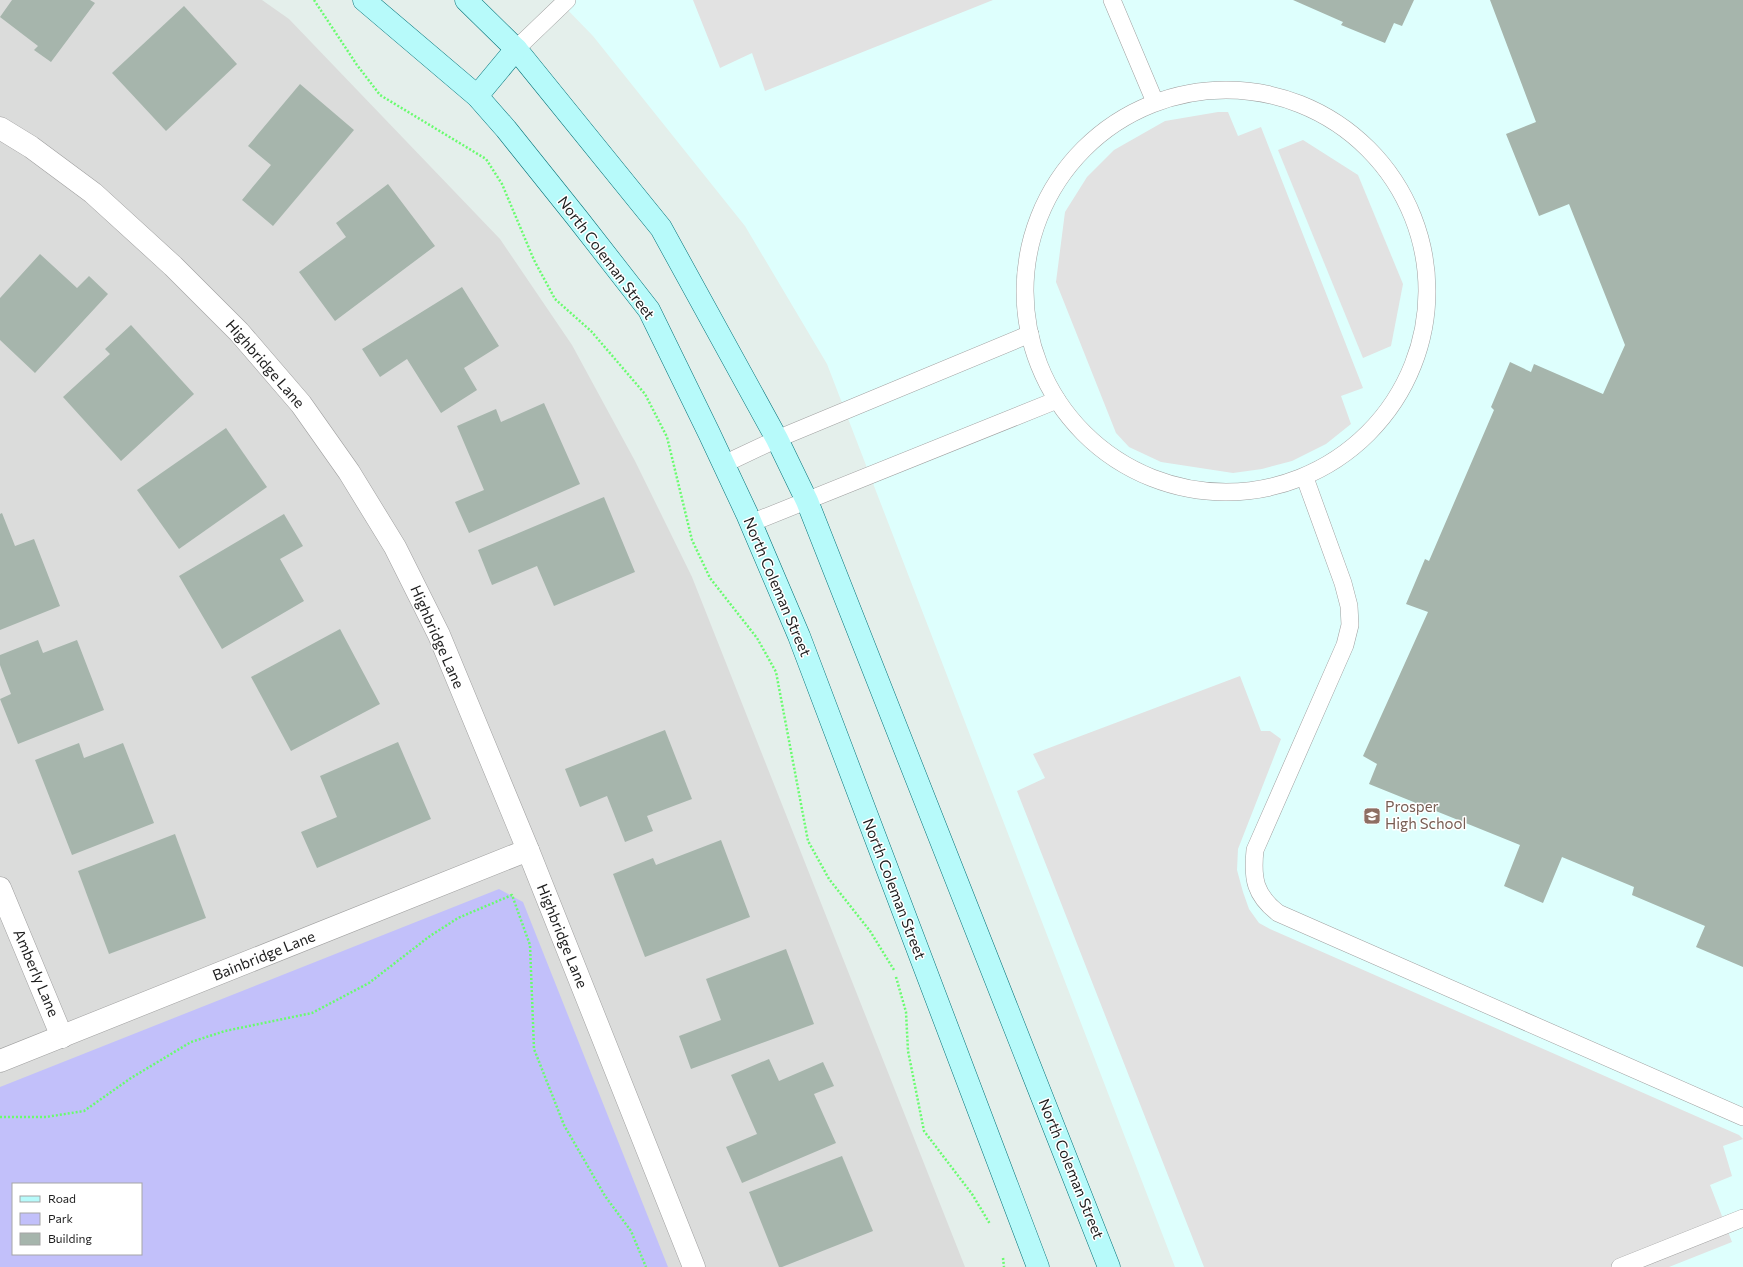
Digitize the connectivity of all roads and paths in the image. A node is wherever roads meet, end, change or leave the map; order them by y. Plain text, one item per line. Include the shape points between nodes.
1 (314, 0) edge
2 (364, 0) edge
3 (466, 0) edge
4 (568, 0) edge
5 (1112, 0) edge
6 (516, 49) junction
7 (477, 96) junction
8 (1155, 102) junction
9 (0, 128) edge
10 (1030, 334) junction
11 (1057, 400) junction
12 (777, 439) junction
13 (724, 464) junction
14 (1304, 478) junction
15 (807, 501) junction
16 (751, 523) junction
17 (528, 850) junction
18 (0, 888) edge
19 (62, 1036) junction
20 (0, 1061) edge
21 (0, 1117) edge
22 (1743, 1117) edge
23 (1743, 1218) edge
24 (992, 1228) dead end
25 (1002, 1254) dead end
26 (646, 1267) edge
27 (694, 1267) edge
28 (1004, 1267) edge
29 (1038, 1267) edge
30 (1109, 1267) edge
31 (1620, 1267) edge

1 - 24 path via 380,95 486,158 502,184 534,260 555,299 591,331 645,394 667,437 692,540 707,572 757,638 776,672 808,841 830,879 870,931 895,972 906,1012 908,1051 924,1131 972,1194
2 - 7 street, North Coleman Street
3 - 6 street, North Coleman Street
4 - 6 lane
5 - 8 lane
6 - 7 street
6 - 12 street, North Coleman Street via 661,228
7 - 13 street, North Coleman Street via 649,310
8 - 10 lane via 1127,115 1097,136 1071,161 1051,192 1036,225 1027,260 1025,297
8 - 14 lane via 1196,92 1241,90 1281,98 1314,111 1353,136 1382,164 1404,199 1412,219 1419,237 1426,278 1425,318 1414,362 1398,395 1374,428 1341,456
9 - 17 street, Highbridge Lane via 31,147 93,193 173,266 240,332 301,404 349,472 395,547 439,635
10 - 11 lane via 1040,368
10 - 12 lane
11 - 14 lane via 1079,428 1105,452 1136,471 1169,484 1204,492 1239,492 1275,487
11 - 15 lane
12 - 13 lane
12 - 15 street, North Coleman Street
13 - 16 street, North Coleman Street
14 - 22 lane via 1343,583 1349,606 1350,625 1345,645 1255,850 1253,866 1256,885 1264,901 1278,913
15 - 16 lane
15 - 30 street, North Coleman Street
16 - 29 street, North Coleman Street via 798,636
17 - 19 street, Bainbridge Lane
17 - 27 street, Highbridge Lane
18 - 19 street, Amberly Lane
19 - 20 street, Bainbridge Lane
21 - 26 path via 46,1117 84,1111 131,1078 191,1042 225,1031 312,1013 369,983 458,918 512,895 530,945 534,1049 564,1125 605,1196 631,1232
23 - 31 lane
25 - 28 path

